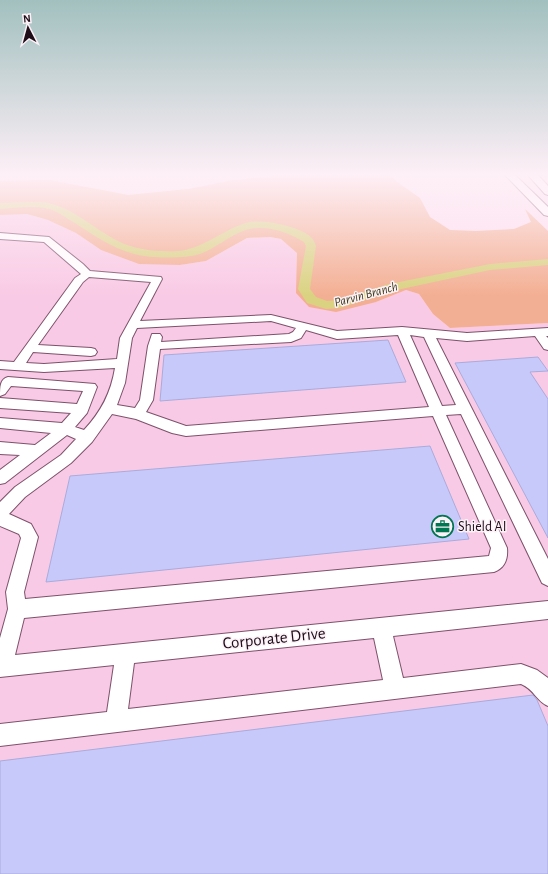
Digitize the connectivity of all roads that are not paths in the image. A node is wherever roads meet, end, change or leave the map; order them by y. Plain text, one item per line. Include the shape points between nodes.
1 (0, 236) edge
2 (87, 274) junction
3 (132, 325) junction
4 (157, 325) junction
5 (303, 326) junction
6 (402, 331) junction
7 (543, 333) edge
8 (428, 334) junction
9 (154, 346) junction
10 (548, 346) edge
11 (31, 348) junction
12 (91, 352) dead end
13 (122, 363) junction
14 (0, 365) edge
15 (18, 366) junction
16 (0, 391) edge
17 (0, 403) edge
18 (109, 408) junction
19 (82, 409) junction
20 (464, 409) junction
21 (438, 411) junction
22 (138, 414) junction
23 (0, 423) edge
24 (67, 429) junction
25 (87, 438) junction
26 (0, 448) edge
27 (37, 451) junction
28 (2, 476) edge
29 (0, 513) edge
30 (0, 518) edge
31 (544, 559) edge
32 (548, 577) edge
33 (17, 609) junction
34 (548, 610) edge
35 (381, 627) junction
36 (125, 654) junction
37 (1, 667) edge
38 (395, 689) junction
39 (548, 696) edge
40 (116, 722) junction
41 (0, 735) edge

1 - 2 street via 46,239
2 - 3 street via 157,279
2 - 11 street via 79,280
3 - 4 street
3 - 13 street via 126,338
4 - 5 street via 271,318
4 - 9 street
5 - 6 street via 337,335
5 - 9 street via 297,335 291,338
6 - 8 street
6 - 21 street
7 - 8 street via 467,337
7 - 10 street
8 - 20 street
9 - 22 street via 146,400
11 - 12 street
11 - 15 street
13 - 15 street via 44,368
13 - 18 street via 119,383
14 - 15 street
16 - 19 street via 8,381 91,387
17 - 19 street
18 - 22 street
18 - 25 street
19 - 24 street
20 - 21 street
20 - 31 street
21 - 22 street via 186,431
21 - 33 street via 499,548 499,557 494,564
23 - 24 street
24 - 25 street
24 - 27 street
25 - 29 street via 66,459 20,492
26 - 27 street
27 - 28 street
30 - 33 street via 25,529 30,537 15,592
31 - 32 street
33 - 37 street
34 - 35 street, Corporate Drive
35 - 36 street, Corporate Drive
35 - 38 street
36 - 37 street, Corporate Drive
36 - 40 street
38 - 39 street via 521,674 534,678
38 - 40 street
40 - 41 street

